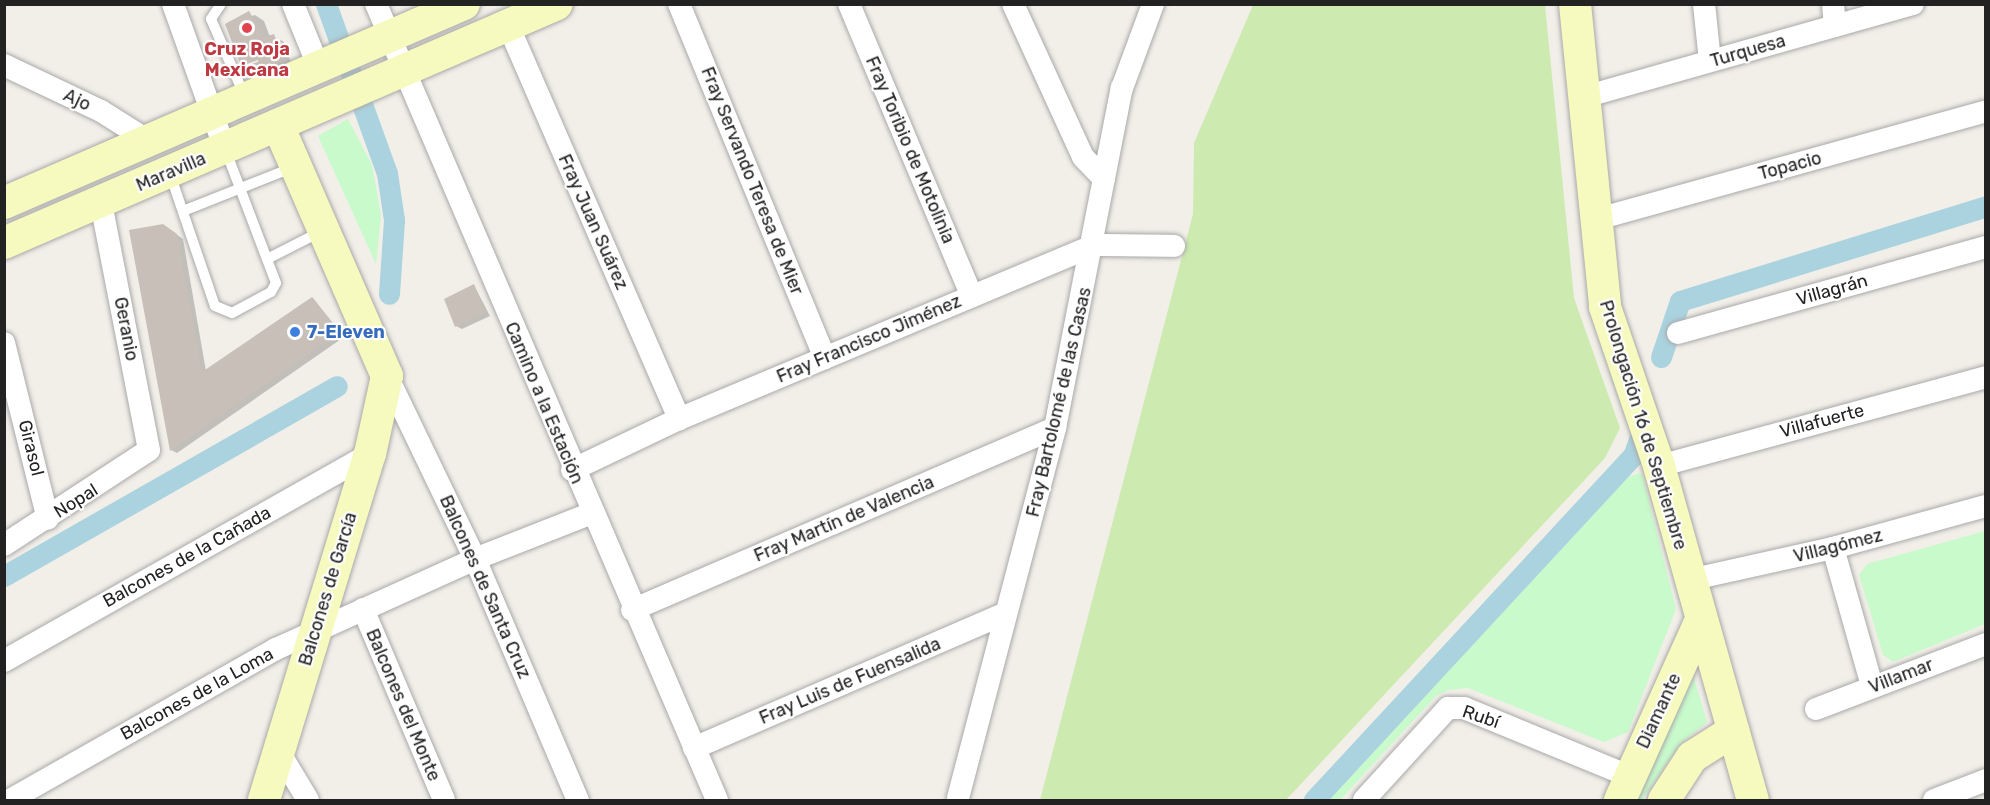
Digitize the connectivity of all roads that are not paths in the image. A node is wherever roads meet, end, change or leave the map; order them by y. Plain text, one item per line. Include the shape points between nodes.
1 (221, 4) edge
2 (293, 4) edge
3 (376, 4) edge
4 (464, 4) edge
5 (557, 4) edge
6 (679, 4) edge
7 (849, 4) edge
8 (1012, 4) edge
9 (1153, 4) edge
10 (1575, 4) edge
11 (1704, 4) edge
12 (1913, 4) edge
13 (171, 6) edge
14 (1834, 15) edge
15 (507, 25) junction
16 (380, 43) junction
17 (1710, 62) junction
18 (4, 66) edge
19 (322, 66) junction
20 (395, 73) junction
21 (1584, 97) junction
22 (246, 100) junction
23 (1986, 111) edge
24 (216, 113) junction
25 (278, 125) junction
26 (147, 140) junction
27 (225, 149) junction
28 (296, 166) junction
29 (170, 172) junction
30 (1104, 179) junction
31 (241, 187) junction
32 (100, 202) junction
33 (4, 203) edge
34 (183, 211) junction
35 (1594, 220) junction
36 (324, 230) junction
37 (4, 243) edge
38 (1095, 245) junction
39 (1174, 246) dead end
40 (1986, 247) edge
41 (269, 258) junction
42 (972, 296) junction
43 (1678, 333) dead end
44 (4, 343) edge
45 (825, 358) junction
46 (387, 376) junction
47 (1986, 377) edge
48 (679, 419) junction
49 (1055, 428) junction
50 (370, 454) junction
51 (145, 456) joint
52 (1659, 466) junction
53 (572, 470) junction
54 (1986, 506) edge
55 (590, 514) junction
56 (48, 519) junction
57 (4, 545) edge
58 (1833, 548) junction
59 (475, 559) junction
60 (1689, 580) junction
61 (363, 609) junction
62 (632, 610) junction
63 (1006, 613) junction
64 (1700, 622) junction
65 (313, 632) junction
66 (1986, 644) edge
67 (4, 660) edge
68 (1872, 686) junction
69 (1816, 709) dead end
70 (1733, 730) junction
71 (694, 748) junction
72 (279, 752) junction
73 (1986, 780) edge
74 (1624, 788) edge
75 (958, 800) edge
76 (10, 801) edge
77 (264, 801) edge
78 (308, 801) edge
79 (444, 801) edge
80 (578, 801) edge
81 (717, 801) edge
82 (1364, 801) edge
83 (1664, 801) edge
84 (1753, 801) edge
85 (1934, 801) edge

1 - 22 lane via 211,19
2 - 19 street
3 - 16 street, Camino a la Estación
4 - 16 street
5 - 15 street, Maravilla
6 - 45 street, Fray Servando Teresa de Mier
7 - 42 street, Fray Toribio de Motolinia
8 - 30 street via 1083,157
9 - 30 street, Fray Bartolomé de las Casas via 1122,88
10 - 21 street, Prolongación 16 de Septiembre
11 - 17 street
12 - 14 street, Turquesa
13 - 24 street
14 - 17 street, Turquesa
15 - 20 street, Maravilla
15 - 48 street, Fray Juan Suárez
16 - 19 street
16 - 20 street, Camino a la Estación
17 - 21 street, Turquesa
18 - 26 street, Ajo via 101,111
19 - 22 street
20 - 25 street, Maravilla
20 - 53 street, Camino a la Estación
21 - 35 street, Prolongación 16 de Septiembre
22 - 24 street
23 - 35 street, Topacio
24 - 26 street
24 - 27 street
25 - 27 street, Maravilla
25 - 28 street
26 - 33 street
27 - 29 street, Maravilla
27 - 31 lane
28 - 31 lane
28 - 36 street
29 - 32 street, Maravilla
29 - 34 lane
30 - 38 street, Fray Bartolomé de las Casas
31 - 34 lane
31 - 41 lane
32 - 37 street, Maravilla
32 - 51 street, Geranio via 150,445
34 - 41 lane via 221,311 232,313 271,292 276,283
35 - 52 street, Prolongación 16 de Septiembre via 1605,307
36 - 41 lane
36 - 46 street
38 - 39 street, Fray Francisco Jiménez
38 - 42 street, Fray Francisco Jiménez
38 - 49 street, Fray Bartolomé de las Casas
40 - 43 street, Villagrán
42 - 45 street, Fray Francisco Jiménez
44 - 56 street, Girasol
45 - 48 street, Fray Francisco Jiménez
46 - 50 street, Balcones de García
46 - 59 street, Balcones de Santa Cruz
47 - 52 street, Villafuerte
48 - 53 street, Fray Francisco Jiménez
49 - 62 street, Fray Martín de Valencia
49 - 63 street, Fray Bartolomé de las Casas
50 - 65 street, Balcones de García
50 - 67 street, Balcones de la Cañada
51 - 56 street, Nopal
52 - 60 street, Prolongación 16 de Septiembre
53 - 55 street, Camino a la Estación
54 - 58 street, Villagómez
55 - 59 street, Balcones de la Loma
55 - 62 street, Camino a la Estación
56 - 57 street, Nopal
58 - 60 street, Villagómez
58 - 68 street
59 - 61 street, Balcones de la Loma
59 - 80 street, Balcones de Santa Cruz
60 - 64 street, Prolongación 16 de Septiembre
61 - 65 street, Balcones de la Loma
61 - 79 street, Balcones del Monte
62 - 71 street, Camino a la Estación
63 - 71 street, Fray Luis de Fuensalida
63 - 75 street, Fray Bartolomé de las Casas
64 - 70 street, Prolongación 16 de Septiembre
64 - 74 street, Diamante
65 - 72 street, Balcones de García
65 - 76 street, Balcones de la Loma
66 - 68 street, Villamar
68 - 69 street, Villamar
70 - 83 street via 1692,757
70 - 84 street, Prolongación 16 de Septiembre
71 - 81 street, Camino a la Estación
72 - 77 street, Balcones de García
72 - 78 street
73 - 85 street
74 - 82 street, Rubí via 1464,708 1448,708

